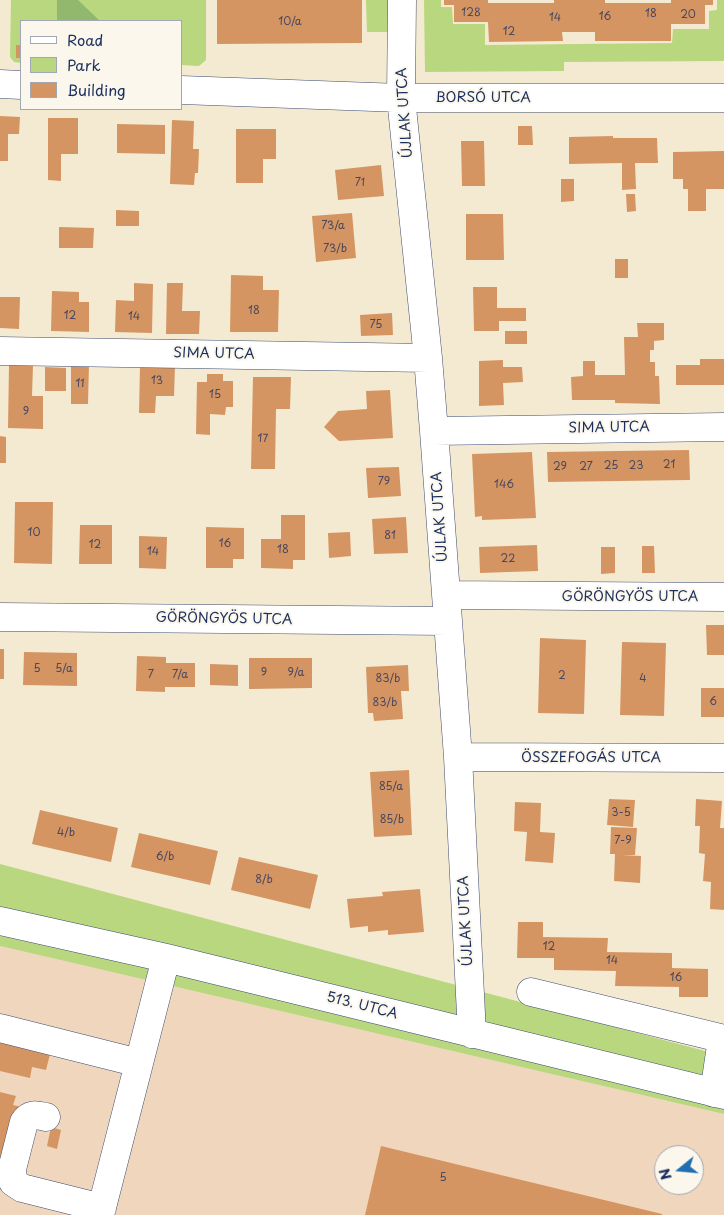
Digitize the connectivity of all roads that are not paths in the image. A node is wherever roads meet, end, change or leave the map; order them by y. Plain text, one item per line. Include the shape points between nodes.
1 (402, 0) edge
2 (0, 84) edge
3 (20, 85) edge
4 (182, 90) edge
5 (401, 98) junction
6 (724, 98) edge
7 (0, 351) edge
8 (428, 358) junction
9 (724, 427) edge
10 (434, 431) junction
11 (724, 598) edge
12 (447, 608) junction
13 (0, 616) edge
14 (458, 757) junction
15 (724, 758) edge
16 (0, 921) edge
17 (166, 958) junction
18 (531, 992) dead end
19 (0, 1028) edge
20 (472, 1034) junction
21 (723, 1039) edge
22 (139, 1063) junction
23 (719, 1094) edge
24 (46, 1117) dead end
25 (101, 1212) edge

1 - 5 street, ÚJLAK UTCA
2 - 3 street
4 - 5 street, BORSÓ UTCA
5 - 6 street, BORSÓ UTCA
5 - 8 street, ÚJLAK UTCA
7 - 8 street, SIMA UTCA
8 - 10 street, ÚJLAK UTCA
9 - 10 street, SIMA UTCA
10 - 12 street, ÚJLAK UTCA
11 - 12 street, GÖRÖNGYÖS UTCA
12 - 13 street, GÖRÖNGYÖS UTCA
12 - 14 street, ÚJLAK UTCA
14 - 15 street, ÖSSZEFOGÁS UTCA
14 - 20 street, ÚJLAK UTCA
16 - 17 street, 513. UTCA
17 - 20 street, 513. UTCA
17 - 22 street
18 - 21 street
19 - 22 street
20 - 23 street, 513. UTCA
21 - 23 street
22 - 25 street
24 - 25 street via 34,1115 24,1122 12,1169 13,1182 22,1188

